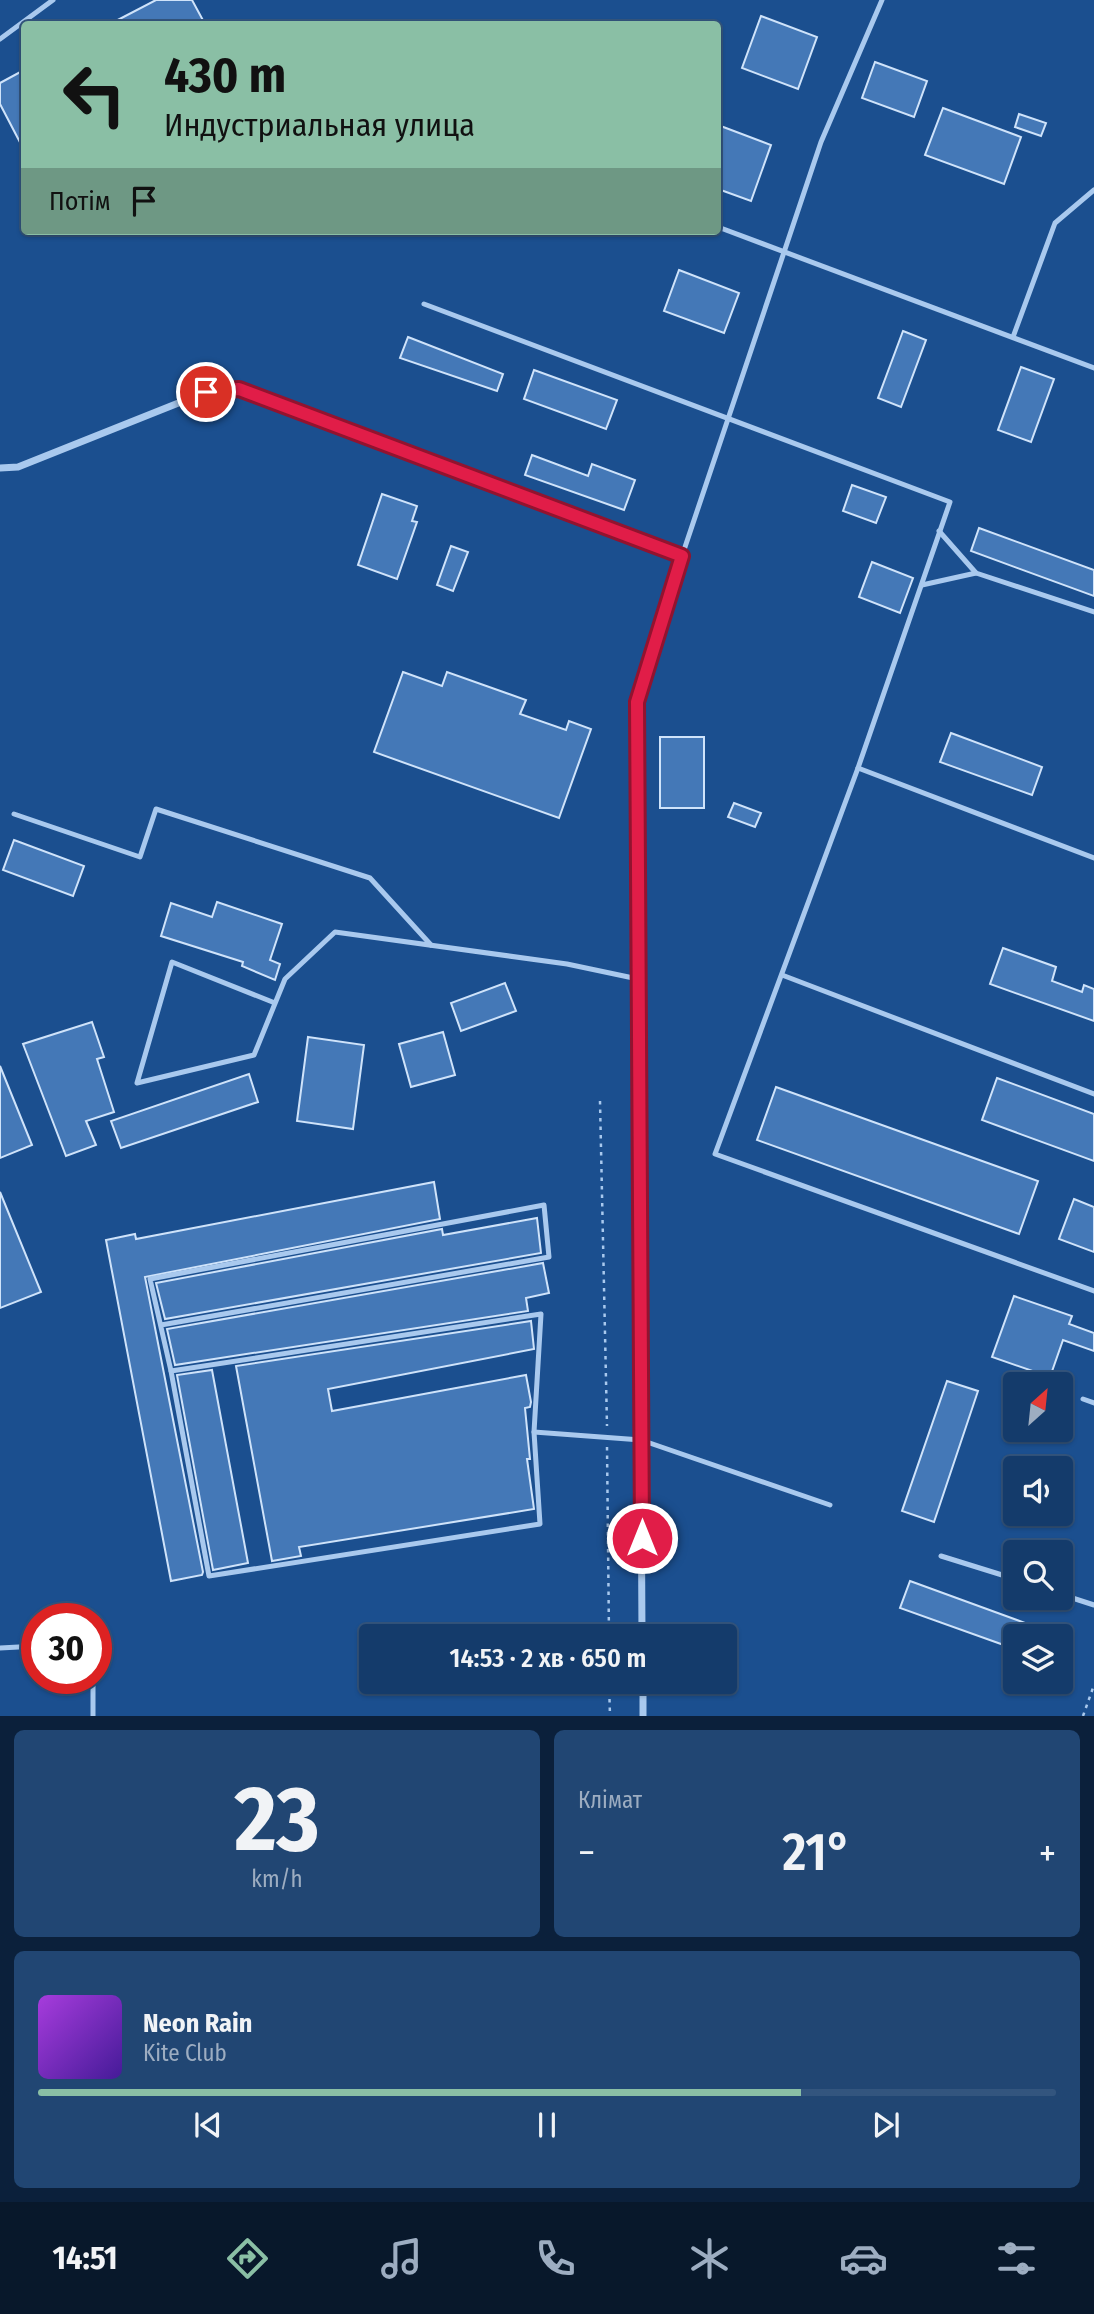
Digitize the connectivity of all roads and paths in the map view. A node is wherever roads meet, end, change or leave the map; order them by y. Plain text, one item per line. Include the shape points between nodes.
1 (53, 0) edge
2 (882, 0) edge
3 (24, 21) edge
4 (21, 24) edge
5 (0, 39) edge
6 (1094, 190) edge
7 (721, 228) edge
8 (786, 252) junction
9 (424, 304) dead end
10 (1013, 337) junction
11 (1094, 368) edge
12 (727, 420) junction
13 (0, 468) edge
14 (939, 531) junction
15 (682, 556) junction
16 (976, 573) junction
17 (922, 585) junction
18 (1094, 612) edge
19 (858, 768) junction
20 (15, 814) dead end
21 (1094, 858) edge
22 (432, 945) junction
23 (782, 975) junction
24 (638, 979) junction
25 (275, 1003) junction
26 (1094, 1094) edge
27 (600, 1101) dead end
28 (1094, 1291) edge
29 (161, 1325) junction
30 (171, 1371) junction
31 (1083, 1399) dead end
32 (1094, 1403) edge
33 (534, 1432) junction
34 (607, 1437) junction
35 (641, 1440) junction
36 (830, 1505) dead end
37 (941, 1556) dead end
38 (1003, 1575) edge
39 (1073, 1598) edge
40 (1094, 1605) edge
41 (609, 1624) edge
42 (642, 1624) edge
43 (21, 1647) edge
44 (0, 1648) edge
45 (1094, 1685) edge
46 (93, 1694) edge
47 (609, 1694) edge
48 (643, 1694) edge
49 (93, 1716) edge
50 (610, 1716) edge
51 (643, 1716) edge
52 (1083, 1716) edge

1 - 3 lane
2 - 8 lane via 821,142
4 - 5 lane
6 - 10 lane via 1055,223
7 - 8 lane
8 - 10 lane
8 - 12 lane
9 - 12 lane
10 - 11 lane
12 - 14 lane via 950,502
12 - 15 lane
13 - 15 street via 18,467 206,392 239,389
14 - 16 lane
14 - 17 lane
15 - 24 street via 637,702
16 - 17 lane
16 - 18 lane
17 - 19 lane
19 - 21 lane
19 - 23 lane
20 - 22 lane via 140,857 156,809 370,878
22 - 24 lane
22 - 25 lane via 335,932 285,979
23 - 26 lane
23 - 28 lane via 715,1154
24 - 35 street
25 - 25 lane via 254,1055 137,1083 172,962
27 - 34 path
29 - 29 lane via 150,1279 544,1205 549,1257
29 - 30 lane
30 - 33 lane via 541,1314
30 - 33 lane via 209,1576 540,1524
31 - 32 lane
33 - 34 lane
34 - 35 lane
34 - 41 path
35 - 36 lane
35 - 42 street
37 - 38 lane
39 - 40 lane
43 - 44 lane
45 - 52 path
46 - 49 lane
47 - 50 path
48 - 51 street

